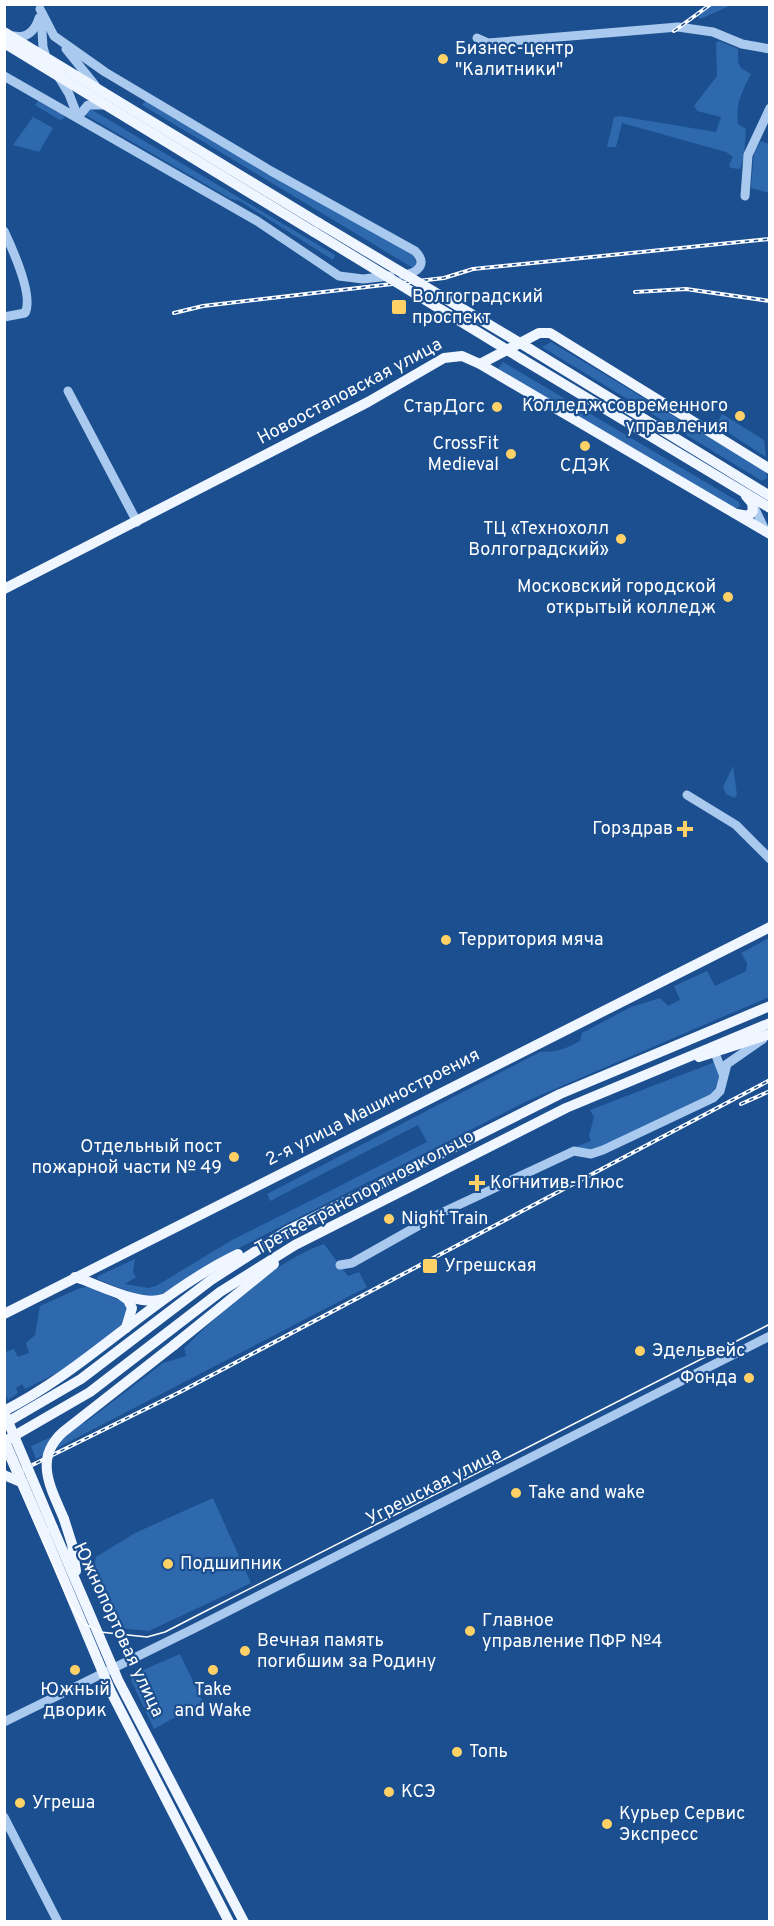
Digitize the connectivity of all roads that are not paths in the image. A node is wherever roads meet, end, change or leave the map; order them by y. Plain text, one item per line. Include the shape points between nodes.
1 (40, 8) edge
2 (6, 37) edge
3 (477, 38) dead end
4 (61, 42) junction
5 (767, 46) edge
6 (45, 57) junction
7 (105, 72) junction
8 (55, 75) junction
9 (4, 76) edge
10 (97, 87) junction
11 (105, 105) junction
12 (770, 108) edge
13 (78, 117) junction
14 (745, 196) dead end
15 (316, 228) junction
16 (4, 231) edge
17 (4, 318) edge
18 (480, 364) junction
19 (68, 391) dead end
20 (770, 469) edge
21 (770, 486) edge
22 (757, 489) junction
23 (744, 493) junction
24 (770, 496) edge
25 (752, 503) junction
26 (770, 508) edge
27 (736, 514) junction
28 (137, 522) junction
29 (765, 528) edge
30 (4, 589) edge
31 (687, 795) dead end
32 (770, 859) edge
33 (770, 922) edge
34 (770, 928) edge
35 (757, 932) junction
36 (770, 1006) edge
37 (770, 1023) edge
38 (770, 1035) edge
39 (715, 1053) junction
40 (647, 1073) junction
41 (723, 1074) junction
42 (288, 1231) junction
43 (321, 1232) junction
44 (340, 1264) dead end
45 (75, 1277) junction
46 (116, 1292) junction
47 (168, 1297) junction
48 (4, 1314) edge
49 (121, 1333) junction
50 (770, 1336) edge
51 (4, 1412) edge
52 (4, 1424) edge
53 (4, 1441) edge
54 (4, 1475) edge
55 (23, 1483) junction
56 (48, 1530) junction
57 (78, 1586) junction
58 (83, 1609) junction
59 (108, 1671) junction
60 (4, 1722) edge
61 (4, 1817) edge
62 (58, 1922) edge
63 (229, 1922) edge
64 (244, 1922) edge

1 - 2 street via 30,33
1 - 4 street via 48,28
1 - 6 street
2 - 6 main road
2 - 8 main road
3 - 5 street via 488,43 678,27 713,32 742,44
4 - 7 street
4 - 10 street
6 - 8 street
6 - 10 main road
7 - 10 street via 92,73
7 - 13 street via 415,251 421,259 419,270 363,279 339,276 256,221
8 - 11 main road
8 - 13 street via 69,94
9 - 13 street
10 - 15 main road
11 - 13 street via 88,105
11 - 15 main road
12 - 14 street via 748,154
15 - 22 main road, bridge via 530,349
15 - 23 main road, bridge
16 - 17 street via 28,303 25,313
18 - 20 main road via 539,333 550,333
18 - 27 main road, Новоостаповская улица
18 - 28 main road, Новоостаповская улица via 462,356 444,358
19 - 28 street
21 - 22 main road
22 - 24 main road
23 - 25 main road
23 - 26 main road
25 - 27 main road via 751,514
25 - 29 street
27 - 29 main road, Новоостаповская улица
28 - 30 main road, Новоостаповская улица
31 - 32 street via 736,825
33 - 35 main road, 2-я улица Машиностроения
34 - 35 main road
35 - 45 main road, 2-я улица Машиностроения
36 - 42 main road, Третье транспортное кольцо via 560,1094
37 - 40 main road, Третье транспортное кольцо
38 - 39 main road
38 - 41 street via 727,1064
39 - 40 main road
39 - 41 street
40 - 43 main road, Третье транспортное кольцо via 566,1108
41 - 44 street via 720,1090 713,1098 603,1150 591,1154 574,1151 439,1214 352,1263
42 - 47 main road via 205,1271
42 - 52 main road, Третье транспортное кольцо via 211,1280 81,1379
43 - 53 main road, Третье транспортное кольцо via 237,1281 90,1392
43 - 57 main road, bridge via 264,1271 63,1432 51,1446 46,1457 46,1475 72,1544
45 - 46 main road
45 - 48 main road, 2-я улица Машиностроения
46 - 47 main road via 153,1302
46 - 49 main road via 132,1308 129,1323
47 - 49 main road
49 - 51 main road via 74,1369
50 - 59 street, Угрешская улица
51 - 56 main road, Южнопортовая улица, bridge
53 - 55 main road, Южнопортовая улица, bridge
54 - 55 main road, bridge
55 - 56 main road, Южнопортовая улица, bridge
56 - 57 main road, Южнопортовая улица
56 - 58 main road, Южнопортовая улица
57 - 58 main road, Южнопортовая улица
58 - 59 main road, Южнопортовая улица
59 - 60 street, Угрешская улица
59 - 63 main road, Южнопортовая улица via 160,1792
59 - 64 main road, Южнопортовая улица
61 - 62 street

